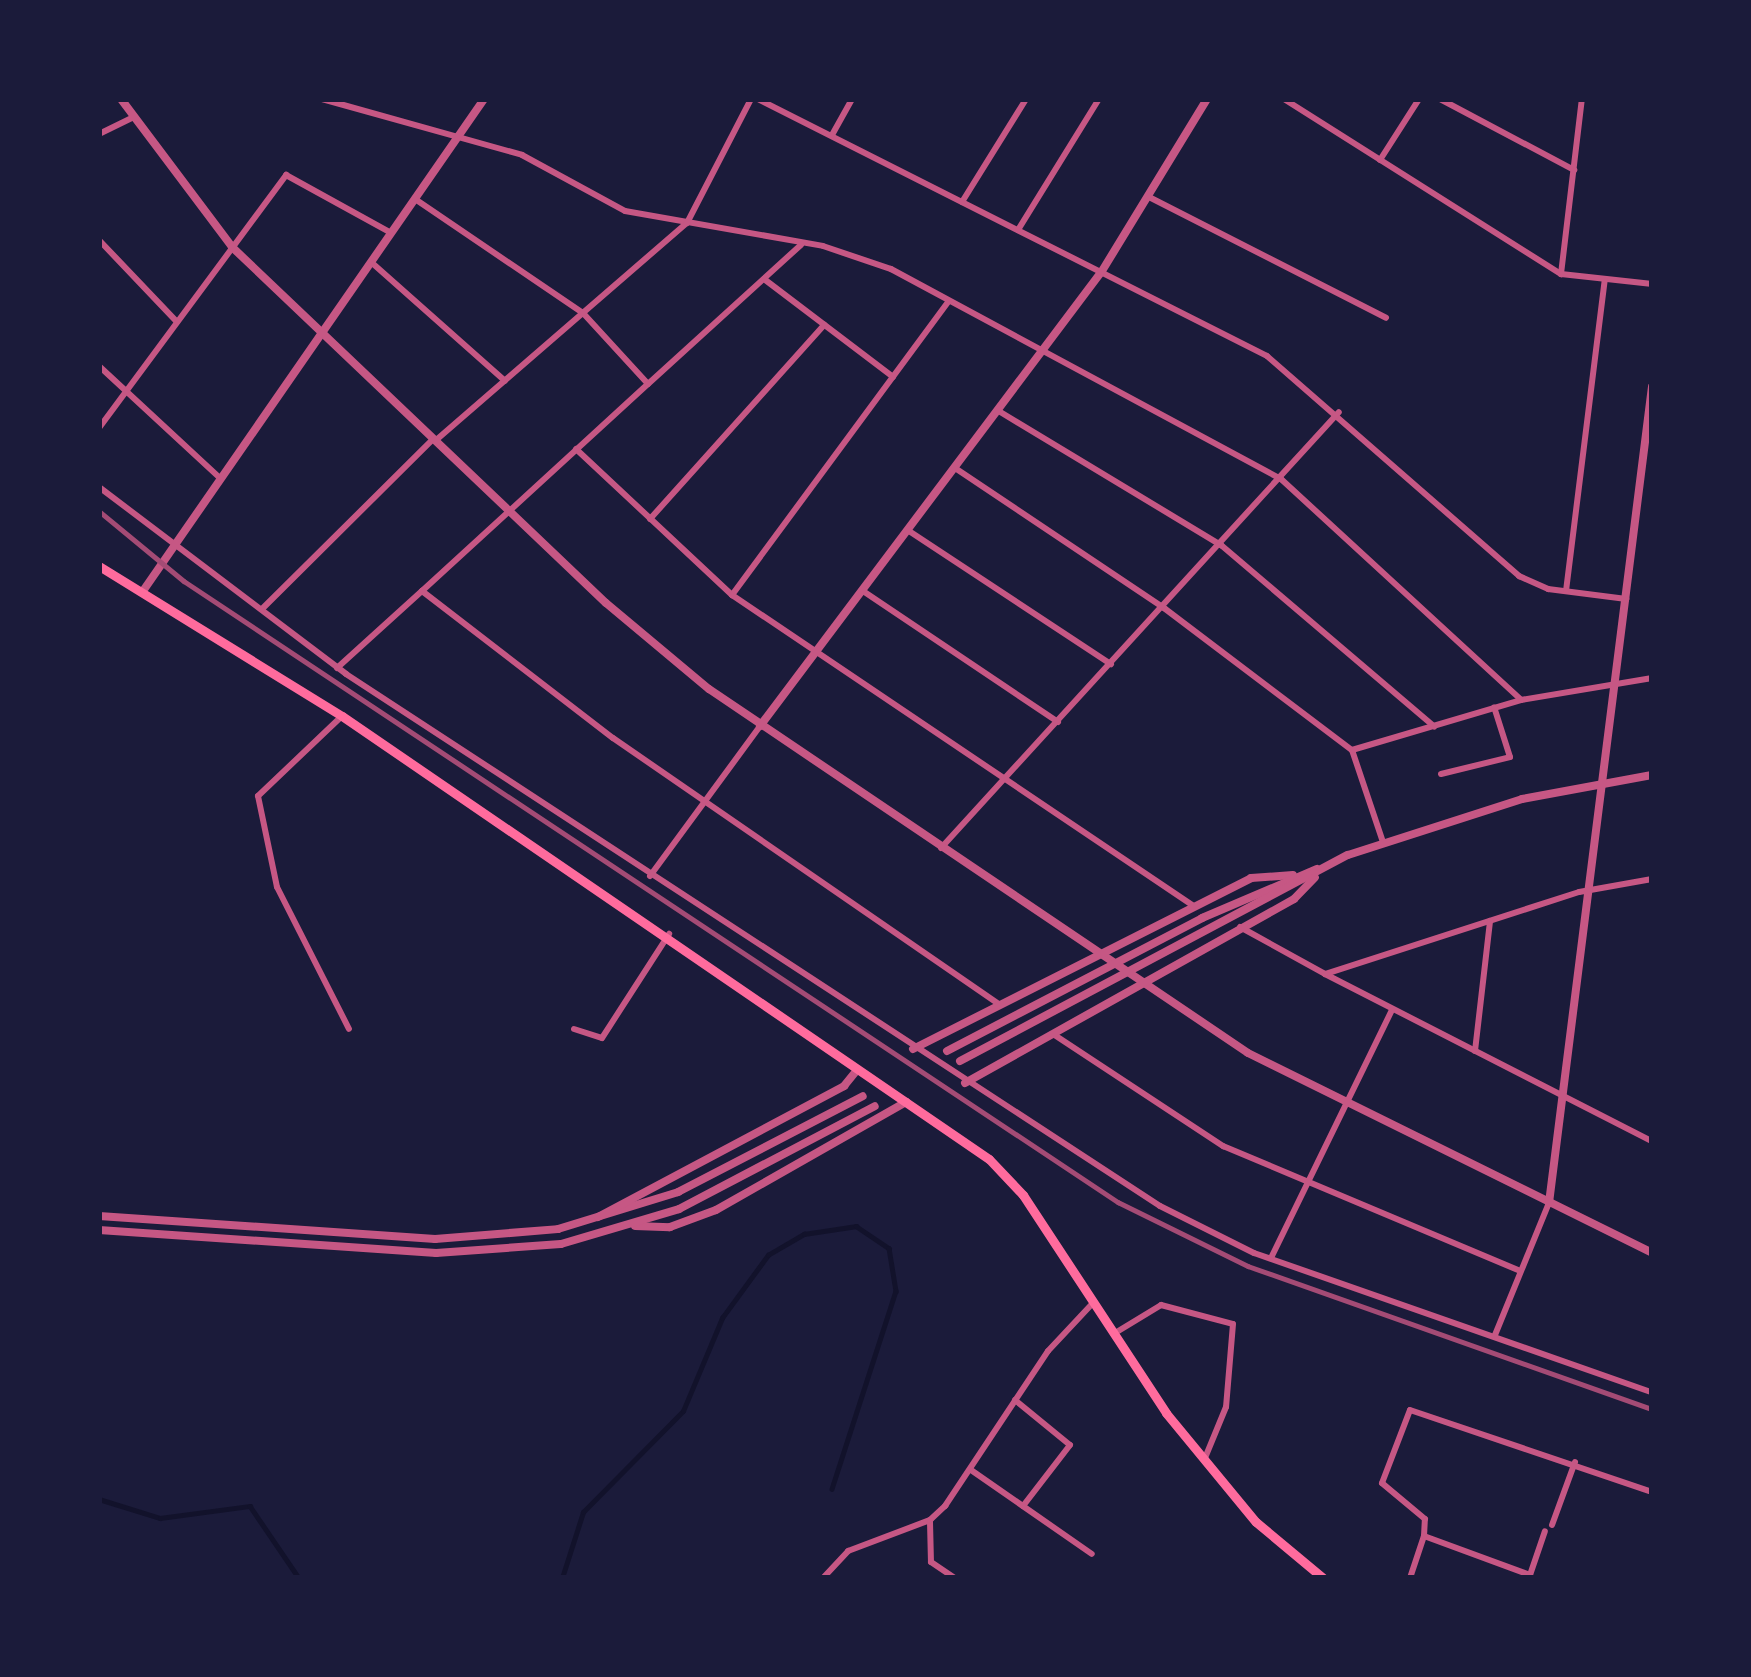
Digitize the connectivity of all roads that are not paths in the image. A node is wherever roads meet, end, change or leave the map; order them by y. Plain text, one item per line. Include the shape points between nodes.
1 (121, 99) edge
2 (322, 99) edge
3 (484, 99) edge
4 (755, 99) edge
5 (852, 99) edge
6 (1026, 99) edge
7 (1099, 99) edge
8 (1207, 99) edge
9 (1284, 99) edge
10 (1419, 99) edge
11 (1440, 99) edge
12 (1582, 99) edge
13 (132, 118) junction
14 (99, 134) edge
15 (832, 135) junction
16 (458, 136) junction
17 (1380, 160) junction
18 (1574, 170) junction
19 (1148, 197) junction
20 (415, 199) junction
21 (962, 202) junction
22 (687, 223) junction
23 (1018, 230) junction
24 (391, 233) junction
25 (99, 240) edge
26 (803, 243) junction
27 (232, 247) junction
28 (370, 262) junction
29 (1102, 271) junction
30 (1561, 274) junction
31 (764, 279) junction
32 (1605, 280) junction
33 (1652, 284) edge
34 (950, 301) junction
35 (583, 313) junction
36 (1386, 318) dead end
37 (178, 322) junction
38 (824, 325) junction
39 (320, 334) junction
40 (1042, 350) junction
41 (99, 365) edge
42 (893, 377) junction
43 (505, 381) junction
44 (648, 384) junction
45 (1652, 386) edge
46 (126, 391) junction
47 (997, 410) junction
48 (1339, 412) junction
49 (99, 428) edge
50 (434, 440) junction
51 (577, 449) junction
52 (956, 468) junction
53 (220, 478) junction
54 (1281, 479) junction
55 (99, 487) edge
56 (1638, 498) junction
57 (1652, 500) edge
58 (509, 510) junction
59 (650, 519) junction
60 (909, 530) junction
61 (173, 545) junction
62 (1220, 545) junction
63 (99, 566) edge
64 (863, 590) junction
65 (143, 591) junction
66 (422, 591) junction
67 (1565, 592) junction
68 (732, 595) junction
69 (1626, 599) junction
70 (1164, 608) junction
71 (262, 609) junction
72 (817, 653) junction
73 (1112, 664) junction
74 (337, 668) junction
75 (1652, 678) edge
76 (1615, 685) junction
77 (1520, 700) junction
78 (1494, 707) junction
79 (342, 716) junction
80 (1058, 722) junction
81 (1434, 725) junction
82 (760, 726) junction
83 (1352, 750) junction
84 (1441, 774) dead end
85 (1652, 775) edge
86 (1004, 779) junction
87 (1603, 783) junction
88 (706, 800) junction
89 (1383, 842) junction
90 (941, 849) junction
91 (1324, 867) junction
92 (1293, 874) junction
93 (650, 876) junction
94 (1652, 879) edge
95 (1590, 890) junction
96 (1195, 907) junction
97 (1490, 921) junction
98 (1240, 927) junction
99 (669, 934) junction
100 (1101, 956) junction
101 (1325, 974) junction
102 (1136, 980) junction
103 (999, 1004) junction
104 (1391, 1010) junction
105 (349, 1029) dead end
106 (574, 1029) dead end
107 (1051, 1031) junction
108 (913, 1049) junction
109 (947, 1051) dead end
110 (1475, 1051) junction
111 (960, 1061) dead end
112 (857, 1070) junction
113 (965, 1083) junction
114 (863, 1096) dead end
115 (1564, 1097) junction
116 (906, 1102) junction
117 (1346, 1104) junction
118 (874, 1106) dead end
119 (1652, 1142) edge
120 (1306, 1184) junction
121 (1550, 1203) junction
122 (99, 1216) edge
123 (592, 1222) junction
124 (631, 1226) junction
125 (99, 1230) edge
126 (1652, 1253) edge
127 (1270, 1258) junction
128 (1520, 1271) junction
129 (1091, 1305) junction
130 (1112, 1334) junction
131 (1496, 1335) junction
132 (1652, 1392) edge
133 (1016, 1400) junction
134 (1205, 1458) junction
135 (1575, 1462) junction
136 (970, 1470) junction
137 (1652, 1492) edge
138 (1023, 1507) junction
139 (930, 1520) junction
140 (1424, 1536) junction
141 (1092, 1554) dead end
142 (1530, 1576) edge
143 (823, 1578) edge
144 (955, 1578) edge
145 (1323, 1578) edge
146 (1409, 1578) edge

1 - 13 street
2 - 16 street
3 - 16 street
4 - 15 street
4 - 22 street
5 - 15 street
6 - 21 street
7 - 23 street
8 - 19 street
9 - 17 street
10 - 17 street
11 - 18 street
12 - 18 street
13 - 14 street
13 - 27 street
15 - 21 street
16 - 20 street
16 - 22 street via 522,154 625,211
17 - 30 street
18 - 30 street
19 - 29 street
19 - 36 street
20 - 24 street
20 - 35 street
21 - 23 street
22 - 26 street
22 - 35 street
23 - 29 street
24 - 27 street via 286,175
24 - 28 street
25 - 37 street
26 - 31 street
26 - 34 street via 858,256
27 - 37 street
27 - 39 street
28 - 39 street
28 - 43 street
29 - 40 street
29 - 48 street via 1267,356
30 - 32 street
31 - 38 street
31 - 44 street
32 - 33 street
32 - 67 street
34 - 40 street
34 - 42 street
35 - 43 street
35 - 44 street
37 - 46 street
38 - 42 street
38 - 59 street
39 - 50 street
39 - 53 street
40 - 47 street
40 - 54 street
41 - 46 street
42 - 68 street
43 - 50 street
44 - 51 street
45 - 56 street
46 - 49 street
46 - 53 street
47 - 52 street
47 - 62 street
48 - 54 street
48 - 67 street via 1502,564
50 - 58 street
50 - 71 street
51 - 58 street
51 - 59 street
52 - 60 street
52 - 70 street
53 - 61 street
54 - 62 street
54 - 77 street
55 - 61 street
56 - 57 street
56 - 69 street
58 - 66 street
58 - 82 street via 656,648
59 - 68 street
60 - 64 street
60 - 73 street
61 - 65 street
61 - 71 street
62 - 70 street
62 - 81 street
63 - 65 main road
64 - 72 street
64 - 80 street
65 - 79 main road
66 - 74 street
66 - 88 street
67 - 69 street
68 - 72 street
69 - 76 street
70 - 73 street
70 - 83 street
71 - 74 street
72 - 82 street
72 - 86 street
73 - 80 street
74 - 93 street
75 - 76 street
76 - 77 street
76 - 87 street
77 - 78 street
78 - 81 street
78 - 84 street via 1510,757
79 - 99 main road
79 - 105 street via 258,796 277,887
80 - 86 street
81 - 83 street
82 - 88 street
82 - 90 street
83 - 89 street
85 - 87 street
86 - 90 street
86 - 96 street
87 - 89 street
87 - 95 street
88 - 93 street
88 - 103 street
89 - 91 street
90 - 100 street
91 - 92 street
91 - 98 street via 1294,899
91 - 111 street
92 - 96 street via 1264,872
92 - 109 street
93 - 108 street
94 - 95 street
95 - 97 street
95 - 115 street
96 - 100 street
97 - 101 street
97 - 110 street
98 - 101 street
98 - 102 street
99 - 106 street via 602,1038
99 - 112 main road
100 - 102 street
100 - 103 street
101 - 104 street
102 - 107 street
102 - 117 street
103 - 108 street
104 - 110 street
104 - 117 street
107 - 113 street
107 - 120 street via 1223,1146
108 - 113 street
110 - 115 street
112 - 116 main road
112 - 123 street via 844,1086
113 - 127 street via 1180,1218
114 - 123 street via 630,1212
115 - 119 street
115 - 121 street
116 - 124 street via 716,1210 670,1227
116 - 129 main road via 1006,1175
117 - 120 street
117 - 121 street
118 - 124 street
120 - 127 street
120 - 128 street
121 - 126 street
121 - 128 street
122 - 123 street via 436,1239
124 - 125 street via 561,1244 436,1253
127 - 131 street
128 - 131 street
129 - 130 main road
129 - 133 street
130 - 134 main road
130 - 134 street via 1161,1305 1233,1324 1226,1407
131 - 132 street
133 - 136 street
133 - 138 street via 1070,1445
134 - 145 main road via 1276,1542
135 - 137 street
135 - 140 street via 1410,1410 1382,1483 1421,1514
135 - 142 street
136 - 138 street
136 - 139 street
138 - 141 street
139 - 143 street via 860,1544
139 - 144 street via 931,1562
140 - 142 street
140 - 146 street

